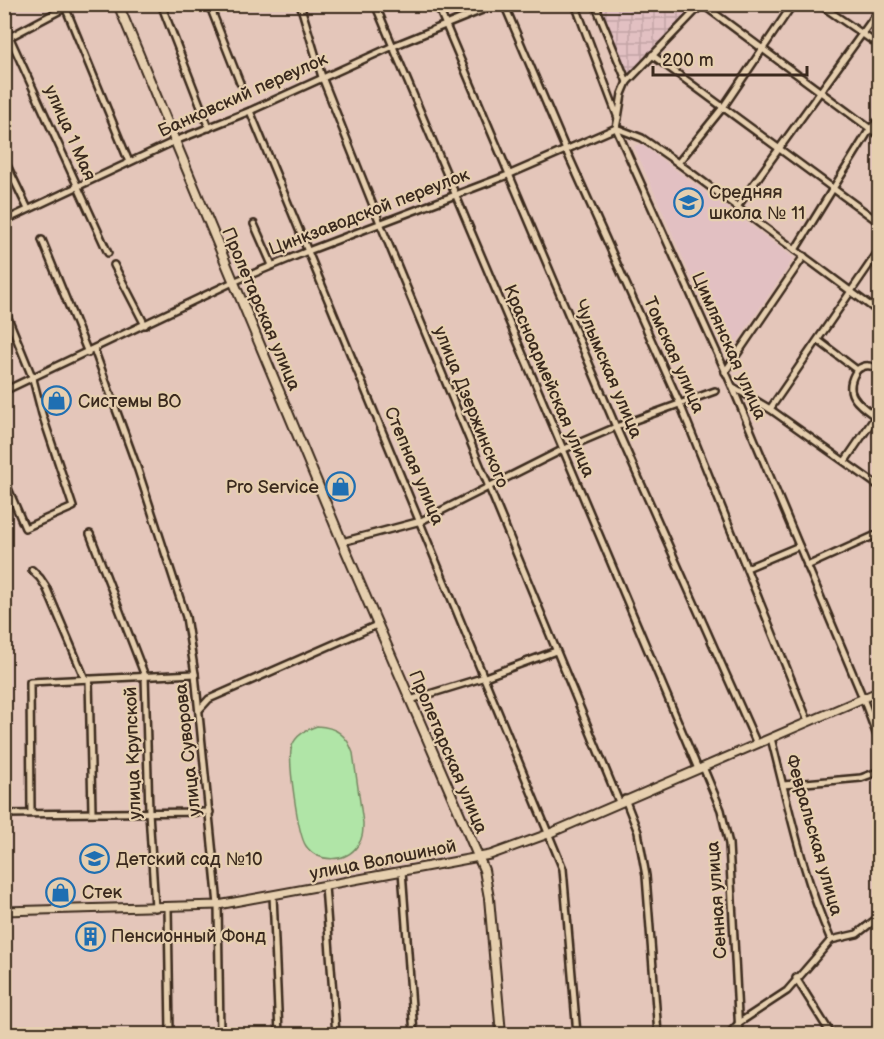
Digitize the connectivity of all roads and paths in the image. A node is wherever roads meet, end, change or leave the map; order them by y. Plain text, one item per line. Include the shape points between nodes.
1 (72, 4) edge
2 (118, 4) edge
3 (161, 4) edge
4 (209, 4) edge
5 (300, 4) edge
6 (375, 4) edge
7 (437, 4) edge
8 (497, 4) edge
9 (504, 4) edge
10 (575, 4) edge
11 (595, 4) edge
12 (702, 4) edge
13 (793, 4) edge
14 (819, 4) edge
15 (65, 6) edge
16 (879, 9) edge
17 (4, 24) edge
18 (445, 26) junction
19 (861, 34) junction
20 (7, 38) edge
21 (879, 46) edge
22 (391, 47) junction
23 (762, 50) junction
24 (652, 55) junction
25 (322, 77) junction
26 (627, 81) junction
27 (240, 83) dead end
28 (820, 91) junction
29 (724, 106) junction
30 (250, 111) junction
31 (618, 118) junction
32 (879, 118) edge
33 (209, 128) junction
34 (616, 128) junction
35 (870, 129) junction
36 (879, 136) edge
37 (175, 141) junction
38 (778, 148) junction
39 (566, 150) junction
40 (4, 159) edge
41 (129, 162) junction
42 (678, 163) junction
43 (508, 175) junction
44 (77, 186) junction
45 (833, 190) junction
46 (454, 195) junction
47 (736, 207) junction
48 (28, 209) junction
49 (4, 221) edge
50 (380, 223) junction
51 (879, 223) edge
52 (254, 224) dead end
53 (42, 240) dead end
54 (879, 249) edge
55 (795, 250) junction
56 (308, 251) junction
57 (108, 253) dead end
58 (804, 256) junction
59 (114, 264) dead end
60 (272, 265) junction
61 (233, 282) junction
62 (851, 291) junction
63 (4, 308) edge
64 (879, 313) edge
65 (145, 325) junction
66 (819, 341) junction
67 (91, 351) junction
68 (857, 370) junction
69 (879, 370) edge
70 (725, 372) junction
71 (33, 379) junction
72 (732, 386) junction
73 (4, 391) edge
74 (715, 392) dead end
75 (680, 404) junction
76 (770, 409) junction
77 (879, 410) edge
78 (877, 418) edge
79 (616, 427) junction
80 (561, 450) junction
81 (845, 461) junction
82 (4, 479) edge
83 (488, 486) junction
84 (879, 487) edge
85 (421, 521) junction
86 (879, 533) edge
87 (90, 534) dead end
88 (342, 542) junction
89 (799, 546) junction
90 (807, 566) junction
91 (747, 568) junction
92 (32, 570) dead end
93 (377, 625) junction
94 (556, 651) junction
95 (195, 674) junction
96 (145, 676) junction
97 (485, 677) junction
98 (87, 679) junction
99 (197, 688) junction
100 (879, 691) edge
101 (863, 698) junction
102 (209, 699) junction
103 (410, 700) junction
104 (199, 710) junction
105 (808, 721) junction
106 (771, 738) junction
107 (757, 744) junction
108 (879, 744) edge
109 (700, 768) junction
110 (879, 771) edge
111 (783, 785) junction
112 (622, 801) junction
113 (92, 812) junction
114 (149, 812) junction
115 (210, 812) junction
116 (31, 813) junction
117 (4, 814) edge
118 (548, 834) junction
119 (479, 858) junction
120 (402, 871) junction
121 (325, 886) junction
122 (273, 896) junction
123 (218, 905) junction
124 (168, 907) junction
125 (155, 908) junction
126 (4, 911) edge
127 (879, 916) edge
128 (831, 939) junction
129 (796, 978) junction
130 (740, 1022) junction
131 (170, 1035) edge
132 (220, 1035) edge
133 (279, 1035) edge
134 (336, 1035) edge
135 (414, 1035) edge
136 (501, 1035) edge
137 (578, 1035) edge
138 (658, 1035) edge
139 (729, 1035) edge
140 (739, 1035) edge
141 (831, 1035) edge

1 - 15 street
2 - 37 main road, Пролетарская улица
3 - 33 street
4 - 27 street
5 - 25 street, улица Дзержинского
6 - 22 street, Красноармейская улица
7 - 18 street, Чулымская улица
8 - 18 street, Банковский переулок
9 - 39 street, Томская улица
10 - 31 street
11 - 26 street
12 - 23 street
12 - 24 street
13 - 23 street
14 - 19 street
15 - 20 street
15 - 41 street
16 - 19 street
17 - 20 street, улица 1 Мая
18 - 22 street, Банковский переулок
18 - 43 street, Чулымская улица
19 - 21 street
19 - 28 street
20 - 44 street, улица 1 Мая
22 - 25 street, Банковский переулок
22 - 46 street, Красноармейская улица
23 - 28 street
23 - 29 street
24 - 26 street
24 - 29 street
25 - 30 street, Банковский переулок
25 - 50 street, улица Дзержинского
26 - 31 street
28 - 35 street
28 - 38 street
29 - 38 street
29 - 42 street
30 - 33 street, Банковский переулок
30 - 56 street, Степная улица
31 - 34 street
32 - 35 street
33 - 37 street, Банковский переулок
34 - 39 street, Цинкзаводской переулок
34 - 42 street via 642,138
34 - 70 street, Цимлянская улица
35 - 36 street
35 - 45 street
37 - 41 street, Банковский переулок
37 - 61 main road, Пролетарская улица
38 - 45 street
38 - 47 street
39 - 43 street, Цинкзаводской переулок
39 - 75 street, Томская улица
40 - 48 street
41 - 44 street, Банковский переулок
42 - 47 street
43 - 46 street, Цинкзаводской переулок
43 - 79 street, Чулымская улица
44 - 48 street, Банковский переулок
44 - 57 street, улица 1 Мая
45 - 51 street
45 - 55 street
46 - 50 street, Цинкзаводской переулок
46 - 80 street, Красноармейская улица
47 - 55 street
48 - 49 street, Банковский переулок
50 - 56 street, Цинкзаводской переулок
50 - 83 street, улица Дзержинского
52 - 60 street
53 - 67 street, улица Суворова
54 - 62 street
55 - 58 street
56 - 60 street, Цинкзаводской переулок
56 - 85 street, Степная улица
58 - 62 street
58 - 70 street
59 - 65 street
60 - 61 street, Цинкзаводской переулок
61 - 65 street, Цинкзаводской переулок
61 - 88 main road, Пролетарская улица
62 - 64 street
62 - 66 street
63 - 71 street
65 - 67 street, Цинкзаводской переулок
66 - 68 street
66 - 76 street
67 - 71 street, Цинкзаводской переулок
67 - 95 street, улица Суворова via 138,470 186,617
68 - 69 street via 872,366
68 - 78 street via 850,386 855,401
70 - 72 street, Цимлянская улица
71 - 73 street, Цинкзаводской переулок
71 - 82 street via 73,507 25,528
72 - 76 street
72 - 89 street, Цимлянская улица
74 - 75 street
75 - 79 street
75 - 91 street, Томская улица
76 - 81 street
77 - 78 street
78 - 81 street
79 - 80 street
79 - 107 street, Чулымская улица
80 - 83 street
80 - 109 street, Красноармейская улица
81 - 84 street
83 - 85 street
83 - 94 street, улица Дзержинского
85 - 88 street
85 - 97 street, Степная улица
86 - 90 street
87 - 96 street, улица Крупской
88 - 93 main road, Пролетарская улица
89 - 90 street, Цимлянская улица
89 - 91 street
90 - 101 street, Цимлянская улица
91 - 105 street, Томская улица
92 - 98 street via 46,587
93 - 102 street
93 - 103 main road, Пролетарская улица
94 - 97 street
94 - 112 street, улица Дзержинского
95 - 96 street
95 - 99 street, улица Суворова
96 - 98 street
96 - 114 street, улица Крупской
97 - 103 street
97 - 118 street, Степная улица
98 - 113 street
98 - 116 street via 30,682
99 - 102 street
99 - 104 street, улица Суворова
100 - 101 street, улица Волошиной
101 - 105 street, улица Волошиной
101 - 108 street, Цимлянская улица
102 - 104 street
103 - 119 main road, Пролетарская улица
104 - 115 street, улица Суворова
105 - 106 street, улица Волошиной
106 - 107 street, улица Волошиной
106 - 111 street, Февральская улица
107 - 109 street, улица Волошиной
109 - 112 street, улица Волошиной
109 - 130 street, Сенная улица via 721,810 729,844
110 - 111 street via 861,778
111 - 128 street, Февральская улица via 816,902
112 - 118 street, улица Волошиной
112 - 138 street, улица Дзержинского via 638,832 646,876
113 - 114 street
113 - 116 street
114 - 115 street
114 - 125 street, улица Крупской
115 - 123 street, улица Суворова
116 - 117 street
118 - 119 street, улица Волошиной
118 - 137 street, Степная улица via 563,869
119 - 120 street, улица Волошиной
119 - 136 main road, Пролетарская улица via 489,898
120 - 121 street, улица Волошиной
120 - 135 street
121 - 122 street, улица Волошиной
121 - 134 street
122 - 123 street, улица Волошиной
122 - 133 street
123 - 124 street, улица Волошиной
123 - 132 street, улица Суворова
124 - 125 street, улица Волошиной
124 - 131 street
125 - 126 street, улица Волошиной
127 - 128 street via 857,934
128 - 129 street
129 - 130 street via 780,997
129 - 141 street
130 - 139 street
130 - 140 street, Сенная улица

